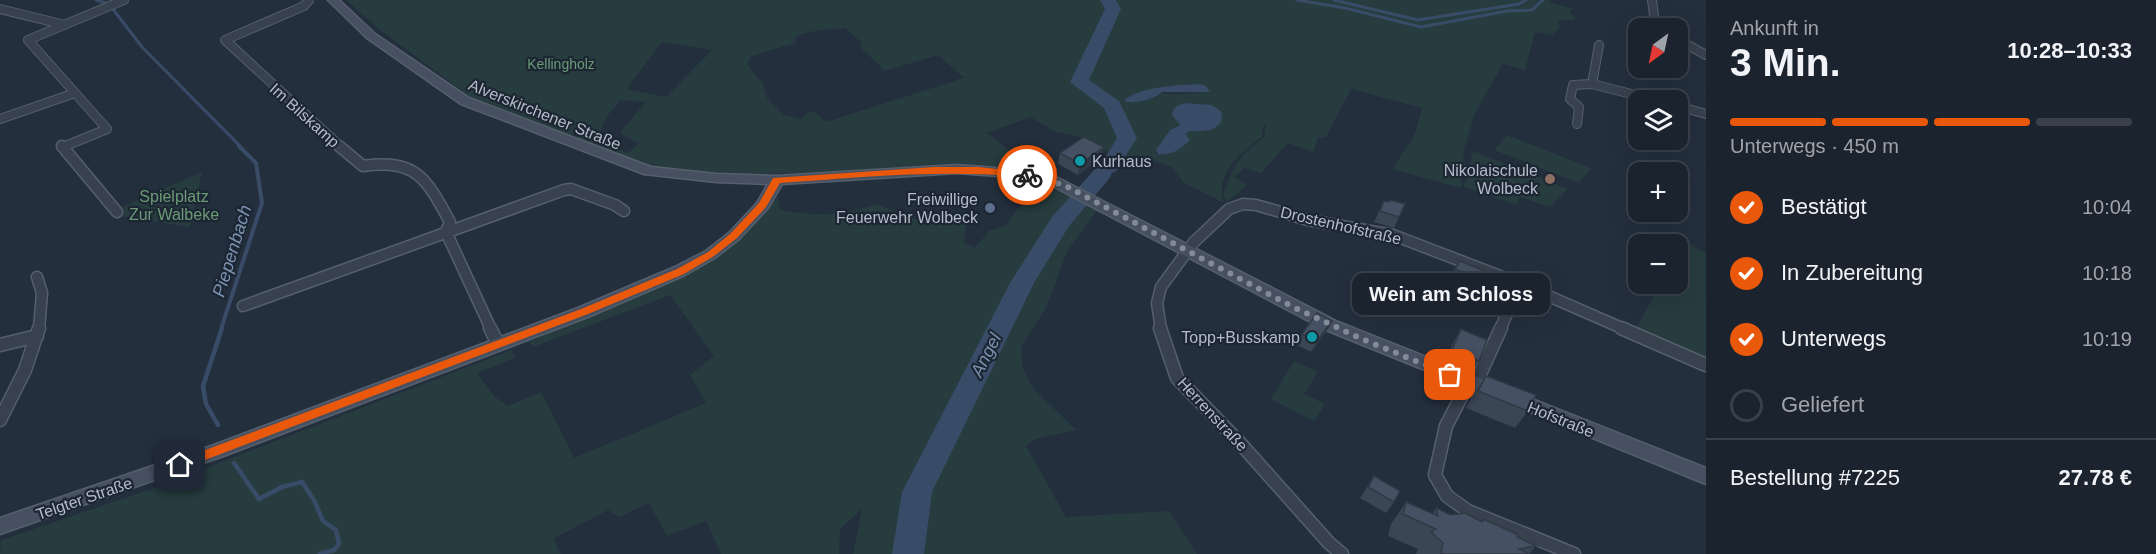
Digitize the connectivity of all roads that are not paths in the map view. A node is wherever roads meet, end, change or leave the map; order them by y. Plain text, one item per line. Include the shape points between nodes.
1 (124, 0) edge
2 (309, 0) edge
3 (333, 0) edge
4 (1652, 0) edge
5 (0, 9) edge
6 (1654, 15) dead end
7 (65, 25) junction
8 (1599, 45) dead end
9 (1688, 45) edge
10 (1706, 55) edge
11 (1592, 84) junction
12 (75, 93) junction
13 (1628, 93) edge
14 (1688, 109) edge
15 (1706, 114) edge
16 (0, 119) edge
17 (1577, 124) dead end
18 (777, 180) junction
19 (624, 211) dead end
20 (117, 212) dead end
21 (446, 232) junction
22 (1187, 251) junction
23 (37, 277) dead end
24 (1521, 284) junction
25 (243, 306) dead end
26 (37, 336) junction
27 (498, 344) junction
28 (0, 345) edge
29 (1706, 364) edge
30 (1472, 383) junction
31 (0, 420) edge
32 (1706, 476) edge
33 (0, 526) edge
34 (1342, 554) edge
35 (1574, 554) edge

1 - 7 street
2 - 21 street, Im Bilskamp via 304,6 225,40 363,166 395,163 415,171 450,222
3 - 18 street, Alverskirchener Straße via 371,36 434,81 465,101 492,112 657,173
4 - 6 street
5 - 7 street
7 - 12 street via 28,40
8 - 11 street
9 - 10 street
11 - 13 street
11 - 17 street via 1573,86 1570,99 1579,107
12 - 16 street
12 - 20 street via 107,129 62,146
14 - 15 street
18 - 22 street, Hofstraße via 957,169 1026,175 1070,188
18 - 27 street, Telgter Straße via 767,199 734,236 699,262
19 - 21 street via 571,189
21 - 25 street
21 - 27 street, Im Bilskamp
22 - 24 street, Drostenhofstraße via 1228,209 1243,204 1393,235
22 - 30 street, Hofstraße via 1332,326
22 - 34 street, Herrenstraße via 1161,287 1157,303 1158,321 1177,378
23 - 26 street via 41,285 41,310
24 - 29 street, Drostenhofstraße
24 - 30 street
26 - 28 street
26 - 31 street
27 - 33 street, Telgter Straße via 220,450
30 - 32 street, Hofstraße
30 - 35 street via 1446,426 1435,475 1447,496 1468,511

